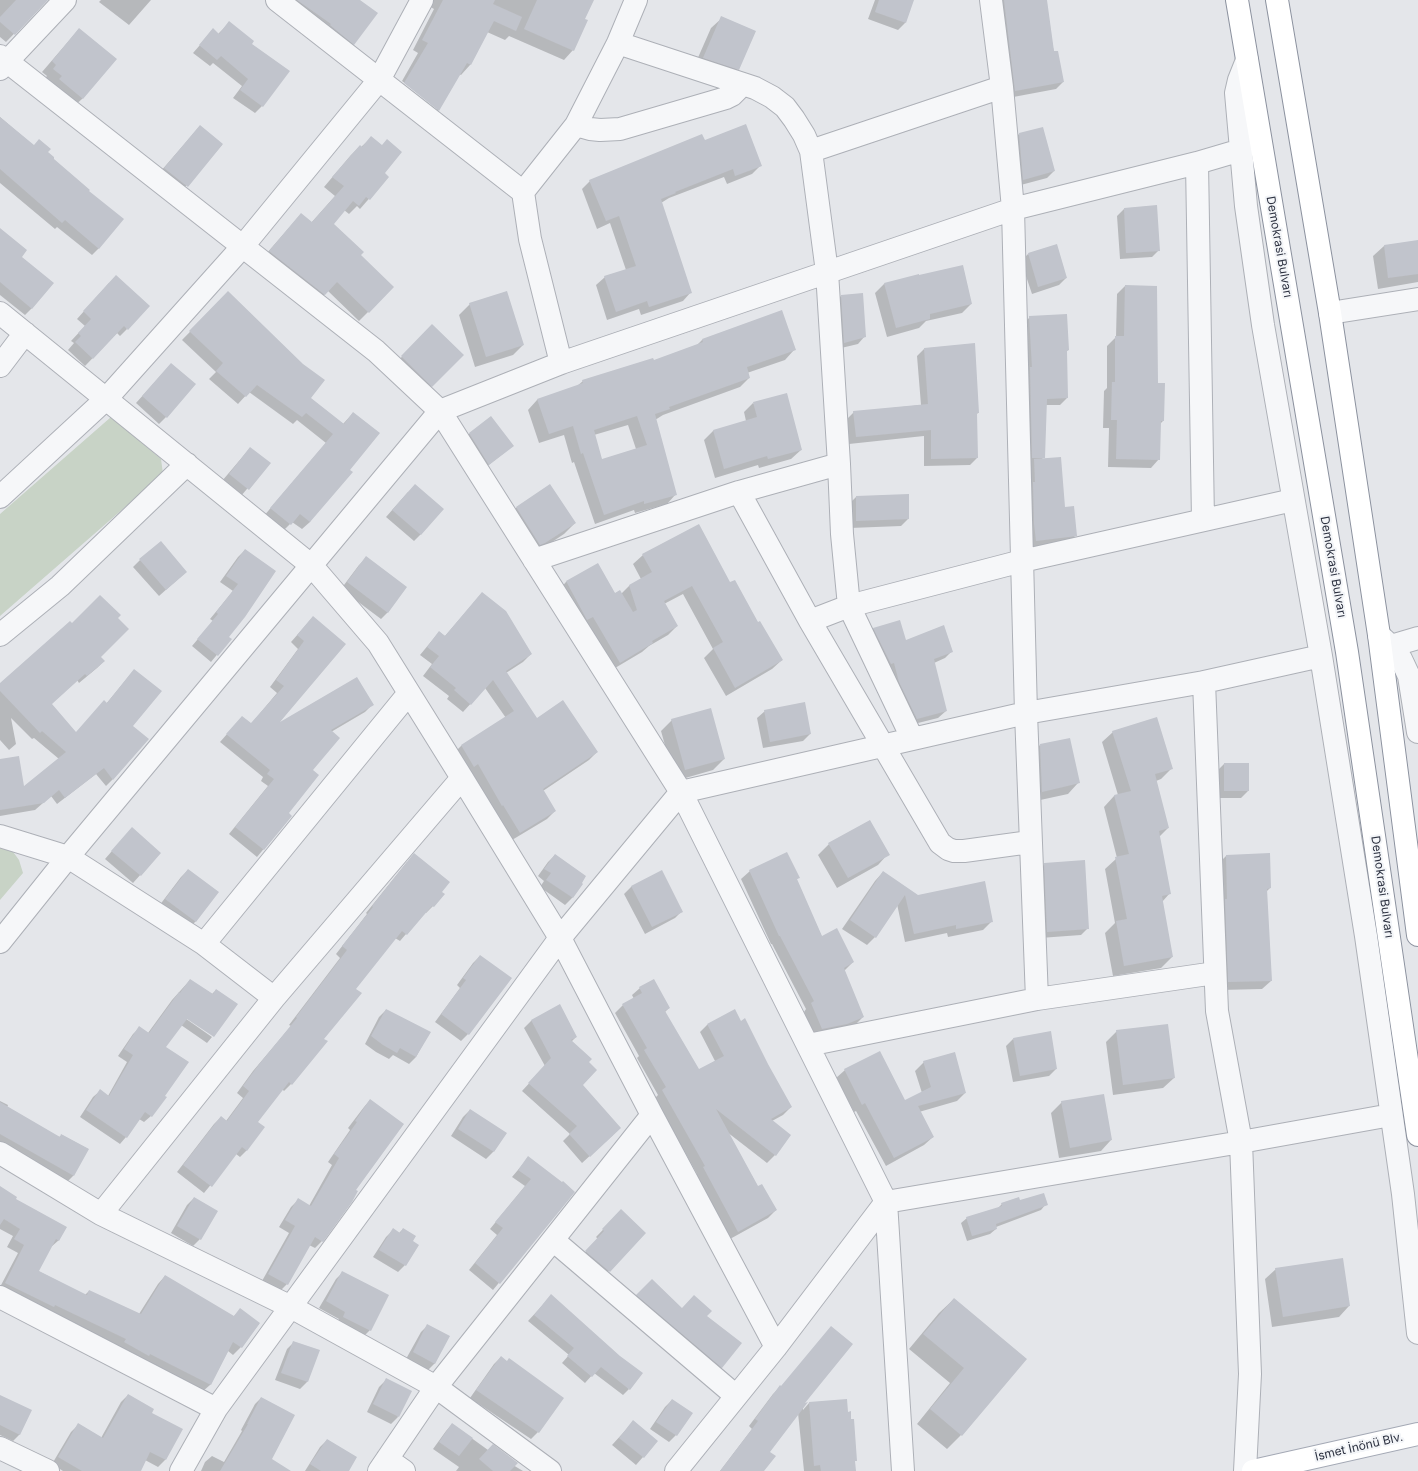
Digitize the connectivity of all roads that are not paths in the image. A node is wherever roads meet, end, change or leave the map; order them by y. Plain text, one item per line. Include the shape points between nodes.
1 (65, 0) edge
2 (277, 0) edge
3 (422, 0) edge
4 (636, 0) edge
5 (991, 0) edge
6 (1237, 0) edge
7 (1277, 0) edge
8 (618, 43) junction
9 (1247, 60) junction
10 (2, 63) edge
11 (379, 80) junction
12 (743, 84) junction
13 (1002, 87) junction
14 (576, 124) junction
15 (1241, 150) junction
16 (811, 151) junction
17 (1197, 163) junction
18 (524, 192) junction
19 (1012, 209) junction
20 (243, 246) junction
21 (827, 272) junction
22 (1418, 299) edge
23 (0, 313) edge
24 (1330, 313) junction
25 (26, 334) junction
26 (561, 363) junction
27 (0, 366) edge
28 (106, 399) junction
29 (440, 411) junction
30 (187, 464) junction
31 (839, 464) junction
32 (739, 492) junction
33 (0, 497) edge
34 (1293, 500) junction
35 (1203, 520) junction
36 (534, 560) junction
37 (1022, 561) junction
38 (312, 566) junction
39 (849, 606) junction
40 (810, 621) junction
41 (0, 635) edge
42 (1418, 638) edge
43 (1385, 640) junction
44 (1321, 656) junction
45 (1204, 682) junction
46 (409, 693) junction
47 (1026, 713) junction
48 (1418, 732) edge
49 (912, 738) junction
50 (882, 745) junction
51 (462, 778) junction
52 (680, 792) junction
53 (0, 836) edge
54 (1030, 842) junction
55 (68, 857) junction
56 (1418, 935) edge
57 (560, 938) junction
58 (0, 942) edge
59 (204, 944) junction
60 (1215, 974) junction
61 (274, 998) junction
62 (1037, 999) junction
63 (808, 1045) junction
64 (652, 1115) junction
65 (1392, 1115) junction
66 (1418, 1136) edge
67 (1241, 1142) junction
68 (0, 1153) edge
69 (886, 1202) junction
70 (101, 1214) junction
71 (553, 1240) junction
72 (0, 1297) edge
73 (291, 1307) junction
74 (1418, 1332) edge
75 (776, 1347) junction
76 (436, 1387) junction
77 (736, 1396) junction
78 (216, 1409) junction
79 (1418, 1434) edge
80 (0, 1448) edge
81 (390, 1467) edge
82 (48, 1471) edge
83 (181, 1471) edge
84 (550, 1471) edge
85 (676, 1471) edge
86 (902, 1471) edge
87 (1245, 1471) edge
88 (1253, 1471) edge

1 - 10 street
2 - 11 street
3 - 11 street
4 - 8 street
5 - 13 street
6 - 9 main road, Demokrasi Bulvarı
7 - 24 main road
8 - 12 street
8 - 14 street
9 - 15 street via 1236,93
9 - 66 main road, Demokrasi Bulvarı via 1347,652
10 - 20 street
11 - 18 street
11 - 20 street
12 - 14 street via 726,98 620,129 590,129
12 - 16 street via 772,97 785,107 804,135
13 - 16 street
13 - 19 street
14 - 18 street
15 - 17 street
15 - 34 street via 1246,206 1263,324
16 - 21 street
17 - 19 street
17 - 35 street
18 - 26 street via 530,239
19 - 21 street
19 - 37 street
20 - 28 street
20 - 29 street via 376,351
21 - 26 street
21 - 31 street
22 - 24 street
23 - 25 street
24 - 43 main road
25 - 27 street
25 - 28 street
26 - 29 street
28 - 30 street
28 - 33 street
29 - 36 street
29 - 38 street
30 - 38 street
30 - 41 street via 60,586
31 - 32 street
31 - 39 street
32 - 36 street
32 - 40 street
34 - 35 street
34 - 44 street
35 - 37 street
36 - 52 street
37 - 39 street
37 - 47 street
38 - 46 street via 378,643
38 - 55 street
39 - 40 street
39 - 49 street
40 - 50 street
42 - 43 street
43 - 48 street via 1401,659 1409,676
43 - 56 main road
44 - 45 street
44 - 65 street
45 - 47 street
45 - 60 street
46 - 51 street
46 - 59 street
47 - 49 street
47 - 54 street
49 - 50 street
50 - 52 street
50 - 54 street via 935,836 948,849 964,851
51 - 57 street
51 - 61 street
52 - 57 street
52 - 63 street
53 - 55 street
54 - 62 street
55 - 58 street
55 - 59 street
57 - 64 street
57 - 73 street
59 - 61 street
60 - 62 street
60 - 67 street via 1217,1011
61 - 70 street
62 - 63 street
63 - 69 street
64 - 71 street
64 - 75 street
65 - 67 street
65 - 74 street
67 - 69 street
67 - 87 street via 1250,1374
68 - 70 street
69 - 75 street
69 - 86 street
70 - 73 street
71 - 76 street
71 - 77 street
72 - 78 street
73 - 76 street
73 - 78 street
75 - 77 street
76 - 81 street
76 - 84 street
77 - 85 street
78 - 83 street
79 - 88 main road, İsmet İnönü Blv.
80 - 82 street

